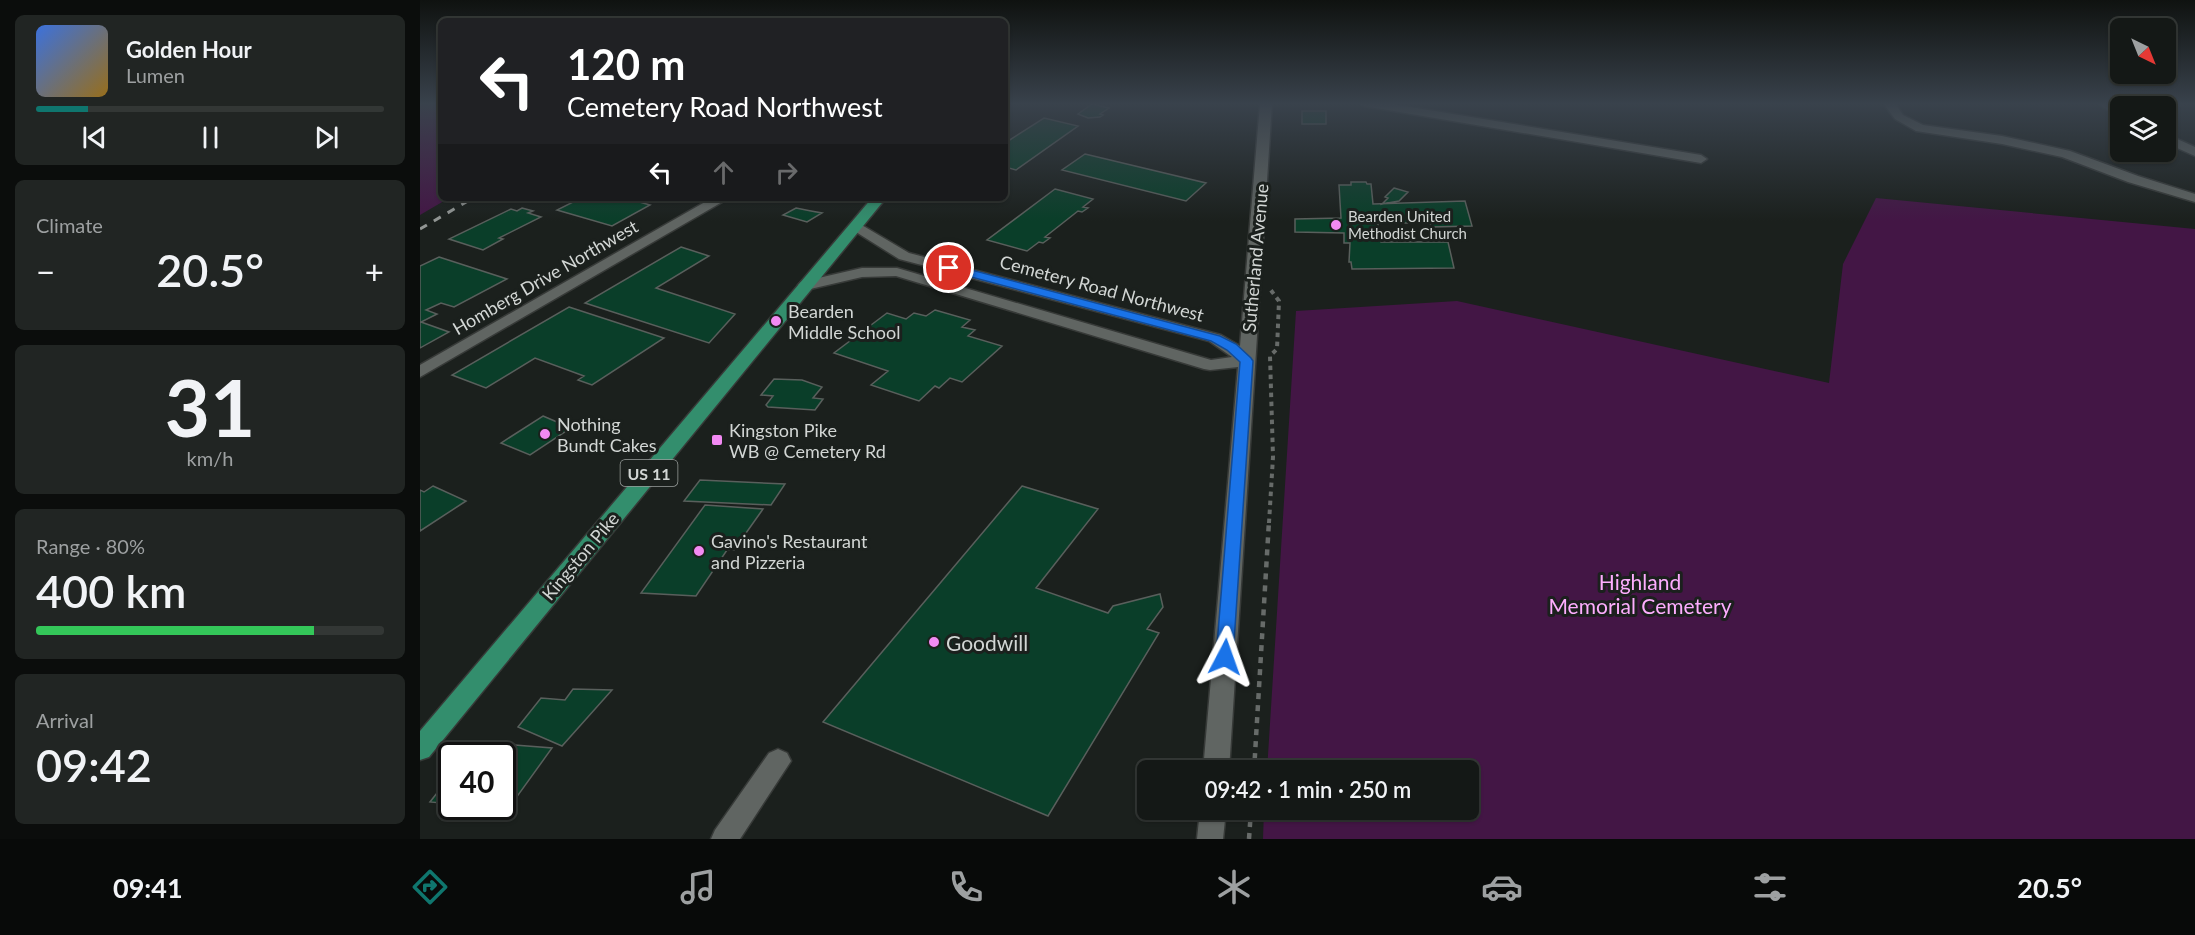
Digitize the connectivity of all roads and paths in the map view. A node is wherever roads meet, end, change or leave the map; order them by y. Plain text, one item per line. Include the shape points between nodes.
1 (1263, 142) edge
2 (1600, 142) edge
3 (2012, 142) edge
4 (2176, 143) edge
5 (2195, 152) edge
6 (1701, 159) dead end
7 (2195, 198) edge
8 (717, 201) edge
9 (877, 201) edge
10 (855, 227) junction
11 (806, 285) junction
12 (1267, 285) dead end
13 (1246, 361) junction
14 (420, 372) edge
15 (420, 749) edge
16 (1217, 760) edge
17 (1255, 760) edge
18 (778, 761) dead end
19 (1212, 820) edge
20 (1251, 820) edge
21 (724, 839) edge
22 (1210, 839) edge
23 (1250, 839) edge

1 - 13 street, Sutherland Avenue
2 - 6 street
3 - 7 street via 2066,154
4 - 5 street
8 - 14 street, Homberg Drive Northwest
9 - 10 main road, Kingston Pike / US 11
10 - 11 main road, Kingston Pike / US 11
10 - 13 street, Cemetery Road Northwest via 904,256 1215,338
11 - 13 street via 853,274 897,272 1210,365
11 - 15 main road, Kingston Pike / US 11
12 - 17 path via 1279,301 1277,349 1270,356 1273,457
13 - 16 street, Sutherland Avenue
18 - 21 street
19 - 22 street
20 - 23 path

